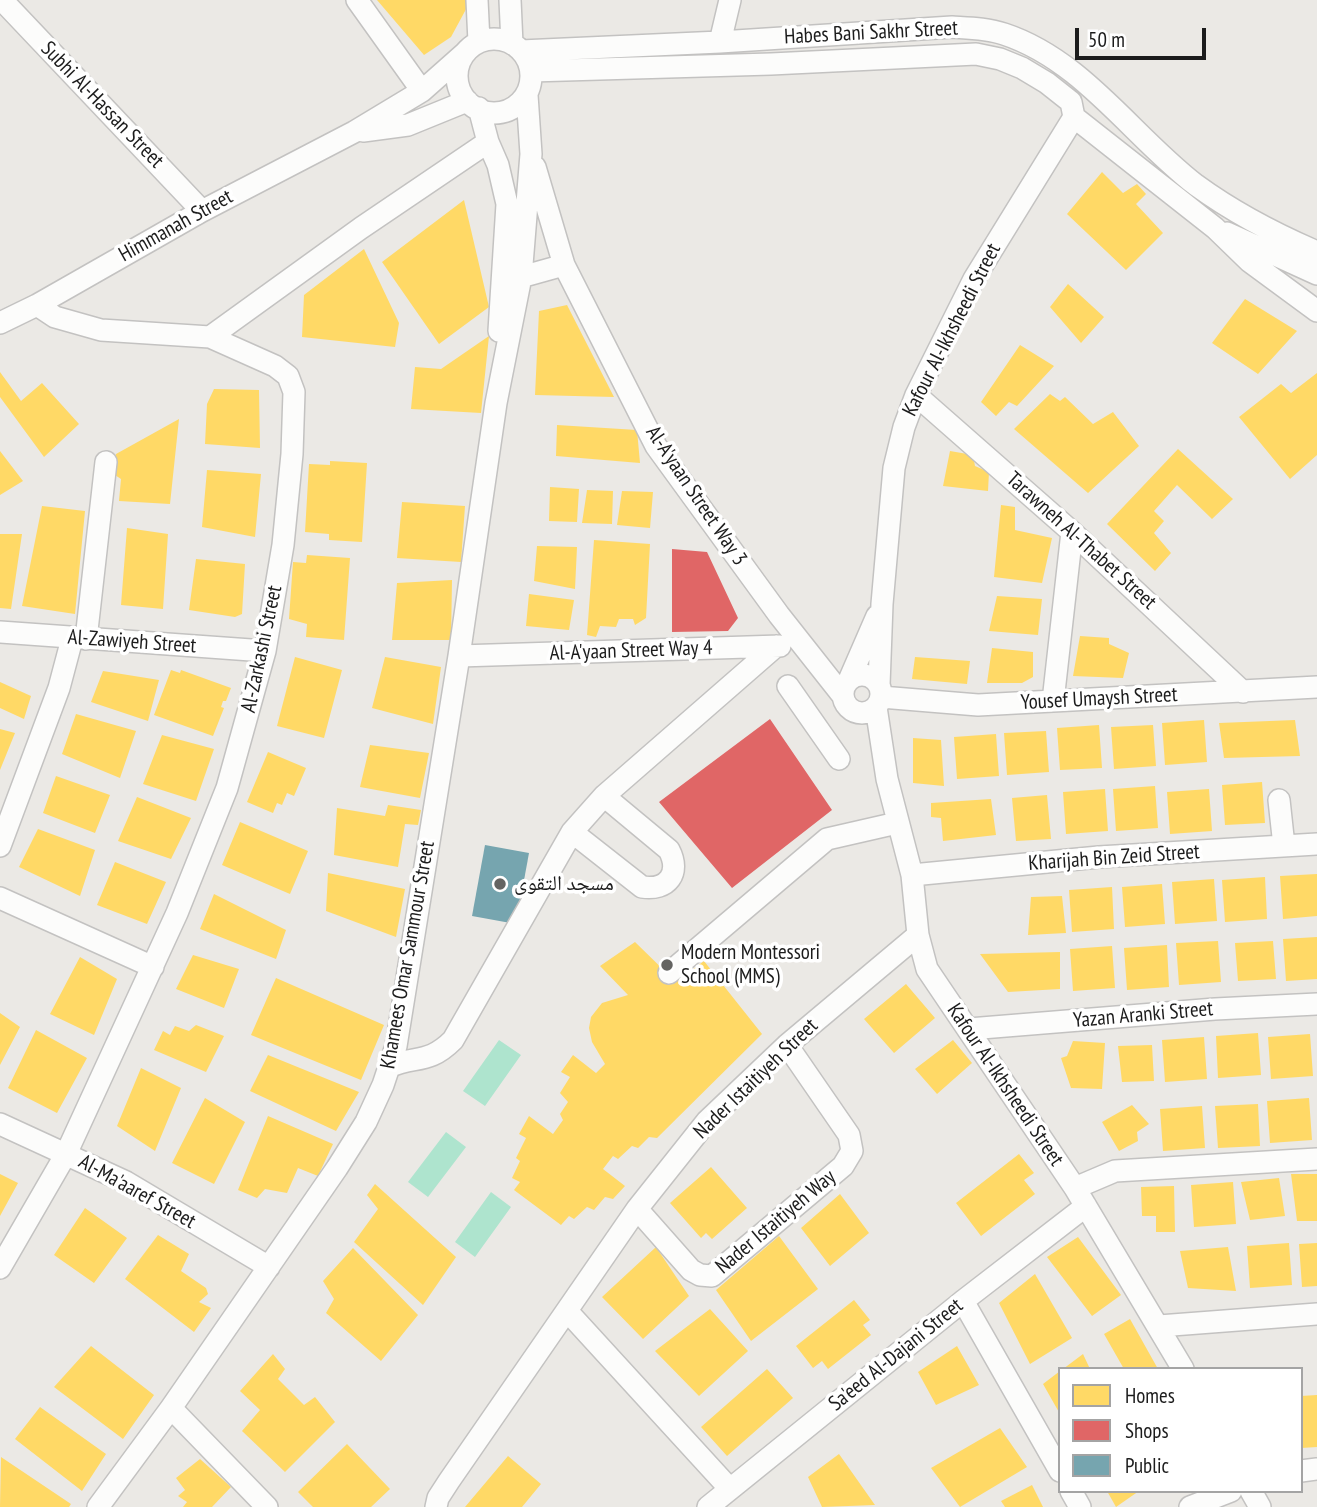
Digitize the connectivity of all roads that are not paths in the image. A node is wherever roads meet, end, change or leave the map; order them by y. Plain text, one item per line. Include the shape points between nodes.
1 (2, 0) edge
2 (356, 0) edge
3 (477, 0) edge
4 (510, 0) edge
5 (730, 0) edge
6 (720, 42) junction
7 (472, 47) junction
8 (517, 47) junction
9 (531, 71) junction
10 (422, 91) junction
11 (527, 94) junction
12 (473, 105) junction
13 (1074, 117) junction
14 (354, 132) junction
15 (488, 142) junction
16 (531, 154) junction
17 (202, 211) junction
18 (1215, 228) junction
19 (1317, 252) edge
20 (564, 265) junction
21 (1317, 274) edge
22 (521, 277) junction
23 (37, 305) junction
24 (1317, 311) edge
25 (0, 323) edge
26 (210, 337) junction
27 (916, 395) junction
28 (496, 403) junction
29 (106, 462) dead end
30 (1072, 532) junction
31 (882, 604) junction
32 (0, 632) edge
33 (79, 639) junction
34 (803, 643) junction
35 (776, 646) junction
36 (265, 650) junction
37 (459, 656) junction
38 (788, 686) dead end
39 (1317, 687) edge
40 (1242, 692) junction
41 (861, 696) junction
42 (1053, 701) junction
43 (818, 730) junction
44 (839, 759) dead end
45 (604, 796) junction
46 (1279, 800) dead end
47 (898, 823) junction
48 (572, 832) junction
49 (1317, 844) edge
50 (0, 846) edge
51 (1284, 846) junction
52 (912, 875) junction
53 (0, 898) edge
54 (918, 935) junction
55 (153, 967) junction
56 (669, 973) dead end
57 (1317, 1004) edge
58 (968, 1030) junction
59 (787, 1045) junction
60 (389, 1067) junction
61 (0, 1124) edge
62 (66, 1154) junction
63 (1317, 1158) edge
64 (1080, 1197) junction
65 (637, 1209) junction
66 (269, 1267) junction
67 (0, 1268) edge
68 (963, 1301) junction
69 (568, 1312) junction
70 (1317, 1314) edge
71 (1159, 1326) junction
72 (1182, 1367) edge
73 (172, 1408) junction
74 (1058, 1467) edge
75 (730, 1489) junction
76 (1226, 1493) edge
77 (97, 1507) edge
78 (267, 1507) edge
79 (436, 1507) edge
80 (708, 1507) edge
81 (1190, 1507) edge

1 - 17 street, Subhi Al-Hassan Street
2 - 10 street
3 - 7 street
4 - 8 street
5 - 6 street
6 - 8 street, Habes Bani Sakhr Street
6 - 19 street, Habes Bani Sakhr Street via 952,27 1004,34 1032,46 1075,75 1196,185 1271,231
7 - 8 street via 490,39
7 - 10 street, Himmanah Street
7 - 12 street via 457,72 461,93
8 - 9 street
9 - 11 street
9 - 13 street, Habes Bani Sakhr Street via 976,54 1000,58 1047,83 1071,102
10 - 14 street, Himmanah Street
11 - 12 street via 499,113
11 - 16 street, Khamees Omar Sammour Street
12 - 14 street, Himmanah Street via 408,125
12 - 15 street, Khamees Omar Sammour Street
13 - 18 street, Habes Bani Sakhr Street
13 - 27 street, Kafour Al-Ikhsheedi Street via 974,279
14 - 17 street, Himmanah Street
15 - 26 street
15 - 28 street, Khamees Omar Sammour Street via 507,204
16 - 20 street, Al-A'yaan Street Way 3
16 - 22 street, Khamees Omar Sammour Street
17 - 23 street, Himmanah Street
18 - 21 street, Habes Bani Sakhr Street
18 - 24 street, Habes Bani Sakhr Street via 1249,261
20 - 22 street
20 - 34 street, Al-A'yaan Street Way 3 via 656,446
22 - 28 street, Khamees Omar Sammour Street
23 - 25 street, Himmanah Street
23 - 26 street, Al-Zarkashi Street via 55,317 101,330
26 - 36 street, Al-Zarkashi Street via 275,366 288,376 294,392 283,545
27 - 30 street, Tarawneh Al-Thabet Street
27 - 31 street, Kafour Al-Ikhsheedi Street via 894,468
28 - 37 street, Khamees Omar Sammour Street
29 - 33 street
30 - 40 street, Tarawneh Al-Thabet Street
30 - 42 street
31 - 41 street, Kafour Al-Ikhsheedi Street
31 - 41 street, Kafour Al-Ikhsheedi Street
32 - 33 street, Al-Zawiyeh Street
33 - 36 street, Al-Zawiyeh Street
33 - 50 street
34 - 35 street, Al-A'yaan Street Way 4
34 - 41 street, Al-A'yaan Street Way 3
35 - 37 street, Al-A'yaan Street Way 4
35 - 45 street
36 - 55 street, Al-Zarkashi Street via 227,788
37 - 60 street, Khamees Omar Sammour Street
38 - 43 street
39 - 40 street, Yousef Umaysh Street
40 - 42 street, Yousef Umaysh Street
41 - 42 street, Yousef Umaysh Street via 978,705
41 - 43 street
41 - 47 street, Kafour Al-Ikhsheedi Street
43 - 44 street
45 - 48 street
45 - 48 street via 668,850 674,869 670,878 662,886 642,887
46 - 51 street
47 - 52 street, Kafour Al-Ikhsheedi Street
47 - 56 street via 827,839
48 - 60 street via 453,1040 434,1055
49 - 51 street, Kharijah Bin Zeid Street
51 - 52 street, Kharijah Bin Zeid Street
52 - 54 street, Kafour Al-Ikhsheedi Street
53 - 55 street
54 - 58 street, Kafour Al-Ikhsheedi Street via 927,969
54 - 59 street, Nader Istaitiyeh Street
55 - 62 street, Al-Zarkashi Street
57 - 58 street, Yazan Aranki Street
58 - 64 street, Kafour Al-Ikhsheedi Street
59 - 65 street, Nader Istaitiyeh Street via 706,1121
59 - 65 street, Nader Istaitiyeh Way via 849,1135 852,1151 843,1166 712,1276 691,1270
60 - 66 street, Khamees Omar Sammour Street via 366,1122
61 - 62 street, Al-Ma'aaref Street
62 - 66 street, Al-Ma'aaref Street via 126,1182
62 - 67 street, Al-Zarkashi Street
63 - 64 street, Sa'eed Al-Dajani Street via 1115,1171
64 - 68 street, Sa'eed Al-Dajani Street
64 - 71 street, Kafour Al-Ikhsheedi Street
65 - 69 street, Nader Istaitiyeh Street
66 - 73 street, Khamees Omar Sammour Street
68 - 74 street
68 - 75 street, Sa'eed Al-Dajani Street
69 - 75 street
69 - 79 street, Nader Istaitiyeh Street via 449,1481
70 - 71 street
71 - 72 street, Kafour Al-Ikhsheedi Street
73 - 77 street, Khamees Omar Sammour Street
73 - 78 street
75 - 80 street, Sa'eed Al-Dajani Street
76 - 81 street

